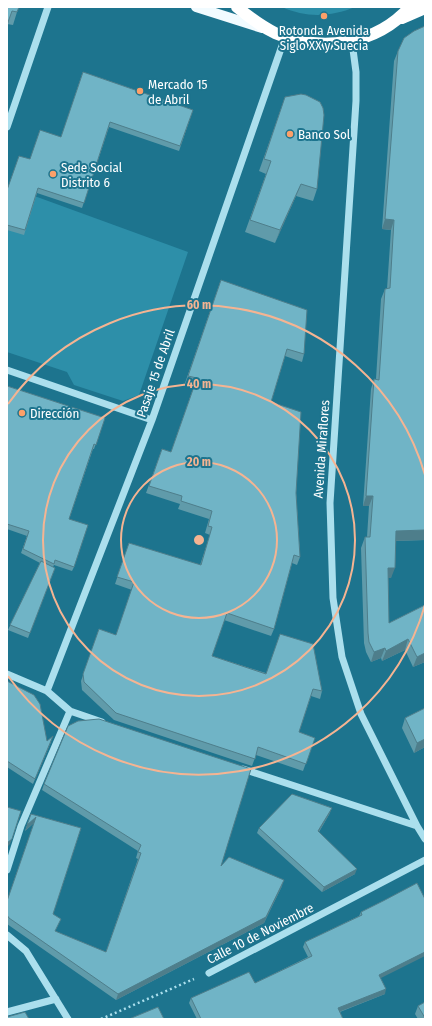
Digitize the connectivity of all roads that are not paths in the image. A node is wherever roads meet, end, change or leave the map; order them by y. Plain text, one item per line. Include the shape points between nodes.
1 (48, 7) edge
2 (196, 7) edge
3 (237, 7) edge
4 (410, 7) edge
5 (425, 8) edge
6 (392, 23) junction
7 (279, 34) junction
8 (352, 42) junction
9 (7, 127) edge
10 (7, 370) edge
11 (152, 420) junction
12 (7, 674) edge
13 (47, 691) junction
14 (70, 711) junction
15 (107, 724) edge
16 (236, 766) edge
17 (417, 826) junction
18 (425, 839) edge
19 (425, 860) edge
20 (7, 870) edge
21 (7, 935) edge
22 (209, 973) road end
23 (56, 999) junction
24 (7, 1012) edge
25 (68, 1019) edge

1 - 9 street
2 - 7 main road
3 - 7 highway via 251,19
4 - 6 highway
5 - 6 highway
6 - 8 highway via 374,34
7 - 8 highway via 310,42
7 - 11 street, Pasaje 15 de Abril
8 - 17 street, Avenida Miraflores via 356,101 330,502 333,598 342,657 361,714
10 - 11 street
11 - 13 street, Pasaje 15 de Abril
12 - 13 street
13 - 14 street
14 - 15 street
14 - 20 street via 21,826
16 - 17 street
17 - 18 street, Avenida Miraflores
19 - 22 street, Calle 10 de Noviembre
21 - 23 street via 26,951
23 - 24 street
23 - 25 street

